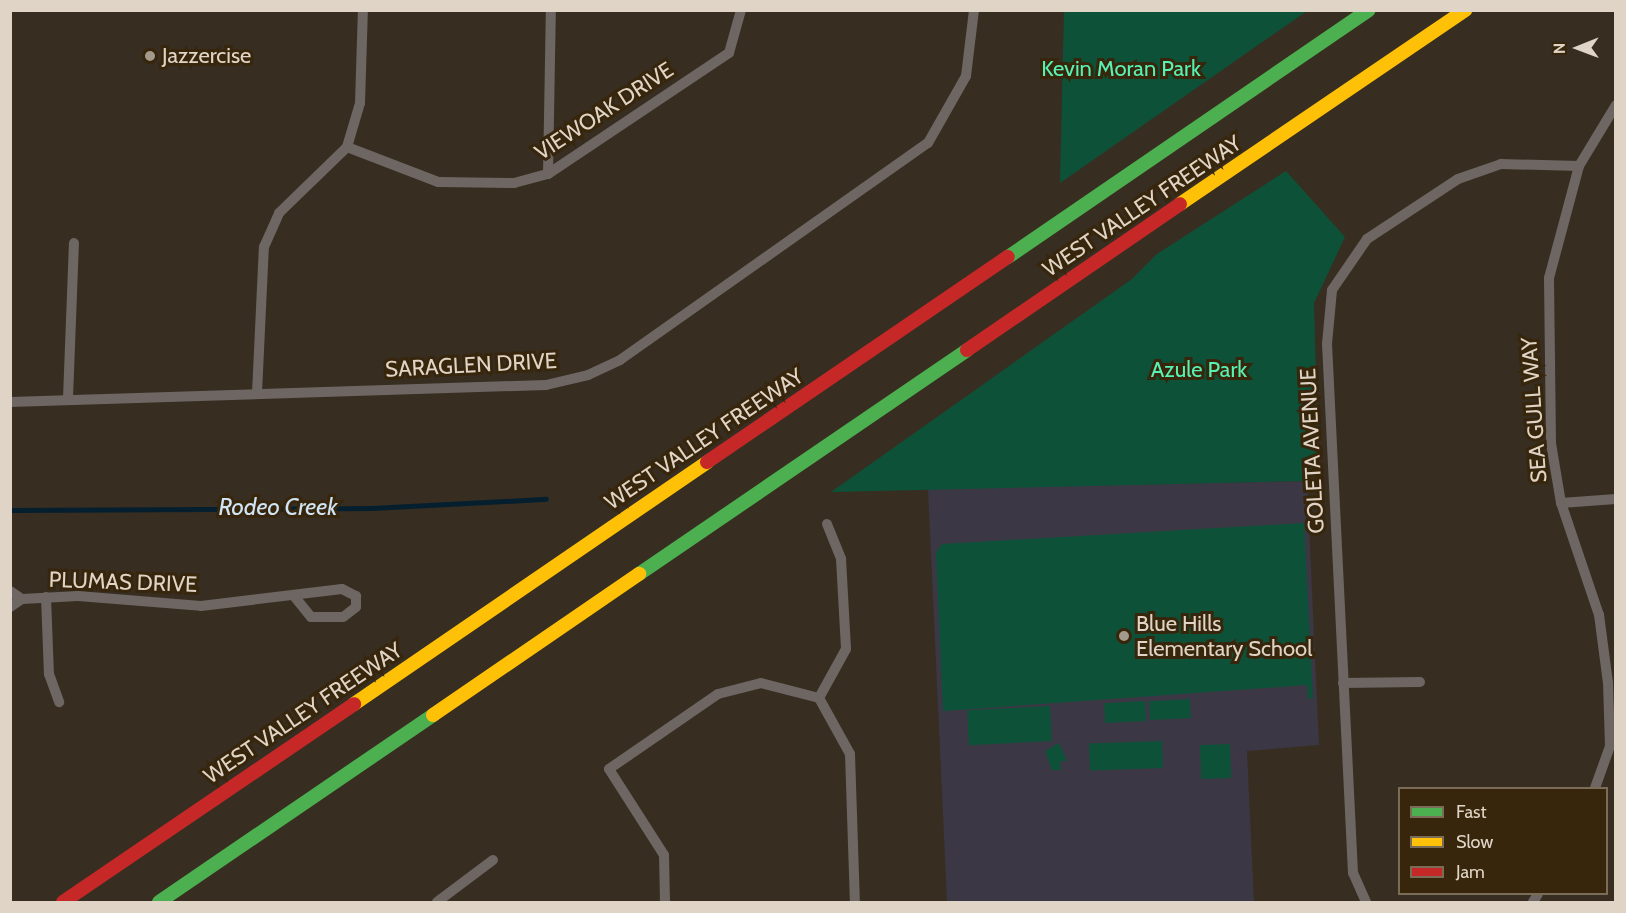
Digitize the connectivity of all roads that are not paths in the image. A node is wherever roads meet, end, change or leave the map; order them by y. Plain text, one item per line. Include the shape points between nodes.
1 (363, 10) edge
2 (552, 10) edge
3 (741, 10) edge
4 (974, 10) edge
5 (1369, 10) edge
6 (1465, 10) edge
7 (1616, 105) edge
8 (347, 147) junction
9 (1579, 166) junction
10 (548, 174) junction
11 (74, 243) dead end
12 (257, 393) junction
13 (68, 398) junction
14 (12, 399) edge
15 (1616, 499) edge
16 (1561, 503) junction
17 (827, 524) dead end
18 (10, 591) edge
19 (294, 596) junction
20 (46, 597) junction
21 (22, 599) junction
22 (10, 607) edge
23 (1420, 682) dead end
24 (1343, 683) junction
25 (1612, 684) edge
26 (819, 698) junction
27 (59, 702) dead end
28 (1596, 787) edge
29 (493, 860) dead end
30 (63, 903) edge
31 (159, 903) edge
32 (437, 903) edge
33 (665, 903) edge
34 (855, 903) edge
35 (1366, 903) edge

1 - 8 street via 360,103
2 - 10 street
3 - 10 street, VIEWOAK DRIVE via 729,53
4 - 12 street, SARAGLEN DRIVE via 966,76 928,142 620,360 588,375 546,385
5 - 30 highway, WEST VALLEY FREEWAY
6 - 31 highway, WEST VALLEY FREEWAY
7 - 9 street, SEA GULL WAY
8 - 10 street, VIEWOAK DRIVE via 438,182 514,183
8 - 12 street via 293,196 270,227 260,275
9 - 16 street, SEA GULL WAY via 1548,278 1551,443
9 - 24 street, GOLETA AVENUE via 1501,164 1458,179 1367,239 1332,290 1327,344
11 - 13 street
12 - 13 street, SARAGLEN DRIVE
13 - 14 street, SARAGLEN DRIVE
15 - 16 street
16 - 25 street, SEA GULL WAY via 1599,615
17 - 26 street via 841,559 846,649
18 - 21 street, PLUMAS DRIVE
19 - 19 street, PLUMAS DRIVE via 311,617 343,617 356,607 356,596 342,589 305,590
19 - 20 street, PLUMAS DRIVE via 168,607 95,597
20 - 21 street, PLUMAS DRIVE
20 - 27 street via 49,674
21 - 22 street, PLUMAS DRIVE
23 - 24 street
24 - 35 street, GOLETA AVENUE via 1353,873
25 - 28 street, SEA GULL WAY via 1610,746
26 - 33 street via 761,682 718,694 609,769 664,855
26 - 34 street via 850,754
29 - 32 street

